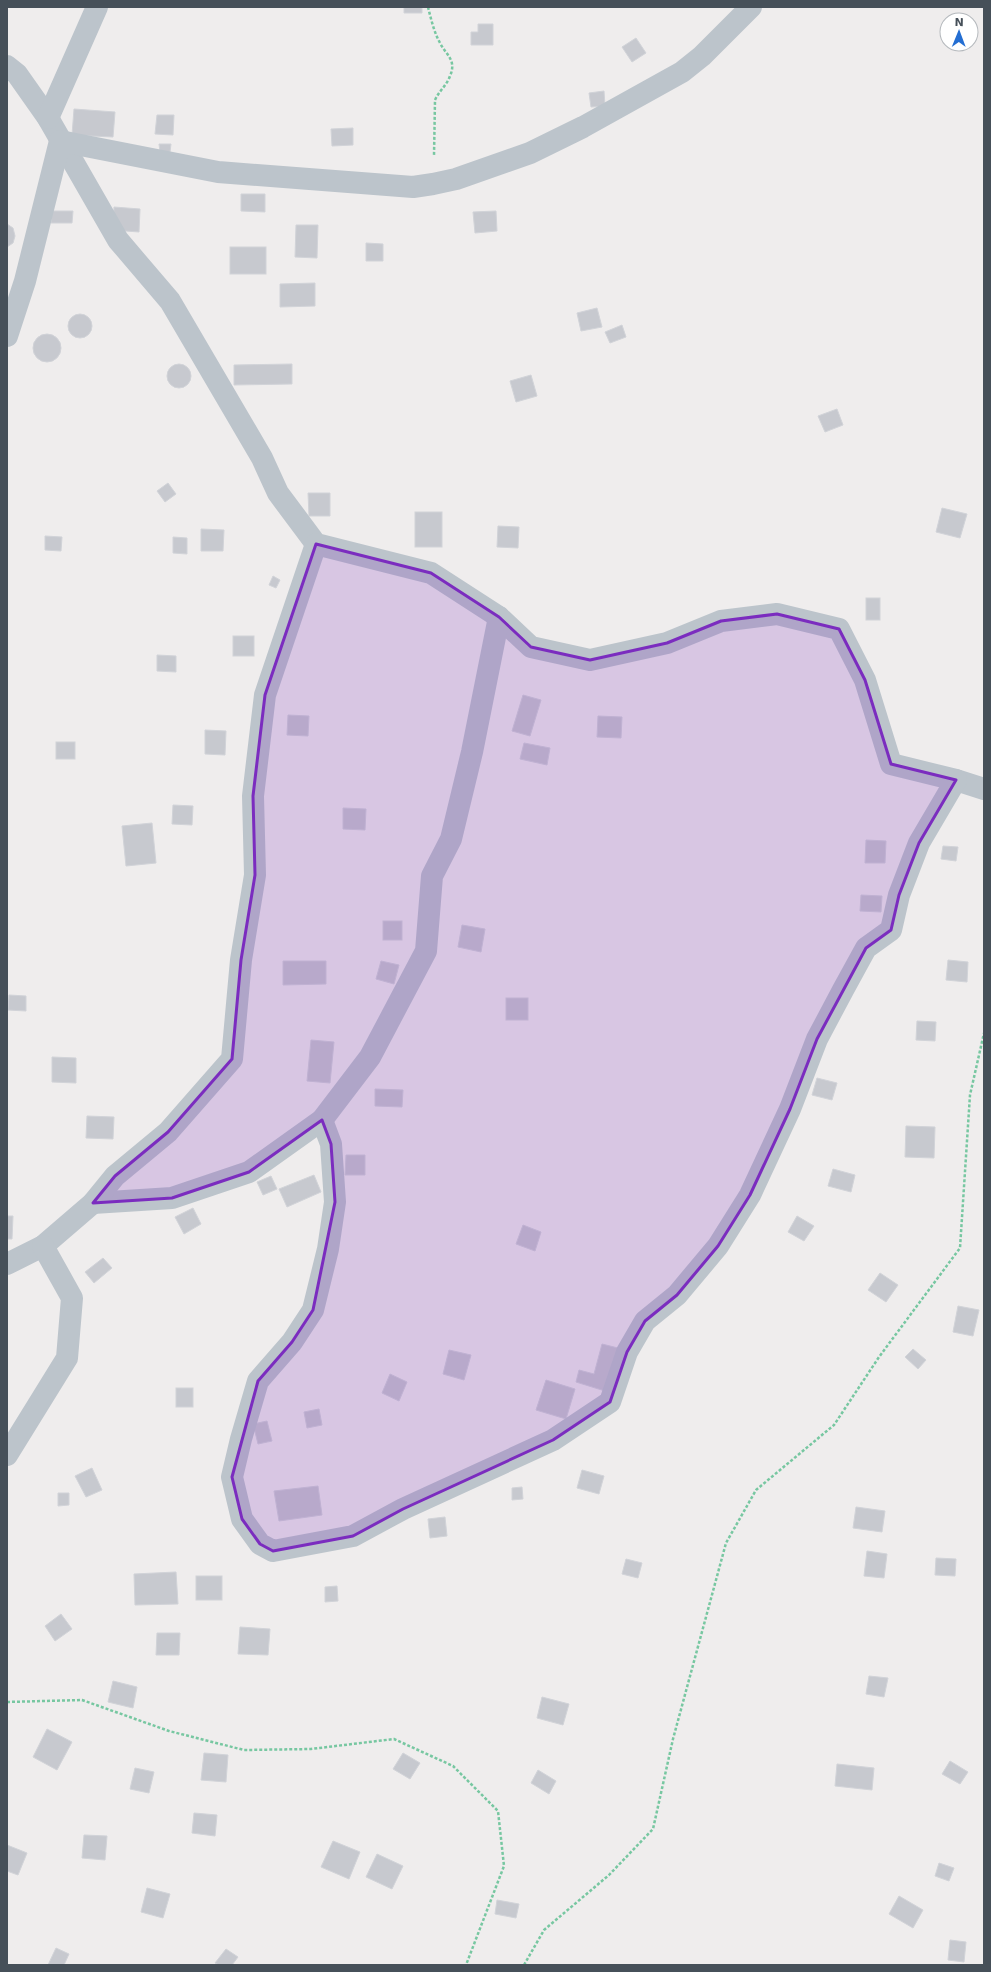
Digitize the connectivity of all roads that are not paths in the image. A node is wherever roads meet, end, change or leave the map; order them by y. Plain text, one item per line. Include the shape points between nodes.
1 (96, 7) edge
2 (751, 7) edge
3 (7, 66) edge
4 (48, 118) junction
5 (60, 141) junction
6 (7, 336) edge
7 (316, 544) junction
8 (499, 617) junction
9 (956, 780) junction
10 (984, 789) edge
11 (322, 1120) junction
12 (93, 1203) junction
13 (43, 1246) junction
14 (7, 1264) edge
15 (7, 1455) edge

1 - 4 street
2 - 5 street via 702,56 682,72 584,127 530,152 456,179 433,184 413,187 218,172
3 - 4 street via 16,74
4 - 5 street
5 - 6 street via 25,281
5 - 7 street via 118,240 170,300 262,458 278,493
7 - 8 street via 431,573
7 - 12 street via 264,695 254,796 255,875 241,960 232,1059 168,1132 115,1176
8 - 9 street via 531,647 590,660 667,642 721,621 777,614 839,629 865,680 891,764
8 - 11 street via 472,752 451,839 432,876 426,950 370,1057
9 - 10 street
9 - 11 street via 919,843 899,895 891,930 866,948 817,1039 790,1109 750,1195 718,1246 677,1295 646,1321 627,1352 610,1402 553,1440 402,1510 353,1536 273,1551 260,1544 242,1518 232,1477 258,1380 292,1342 313,1310 328,1249 335,1202 331,1144
11 - 12 street via 250,1172 172,1198
12 - 13 street
13 - 14 street
13 - 15 street via 72,1298 67,1358

